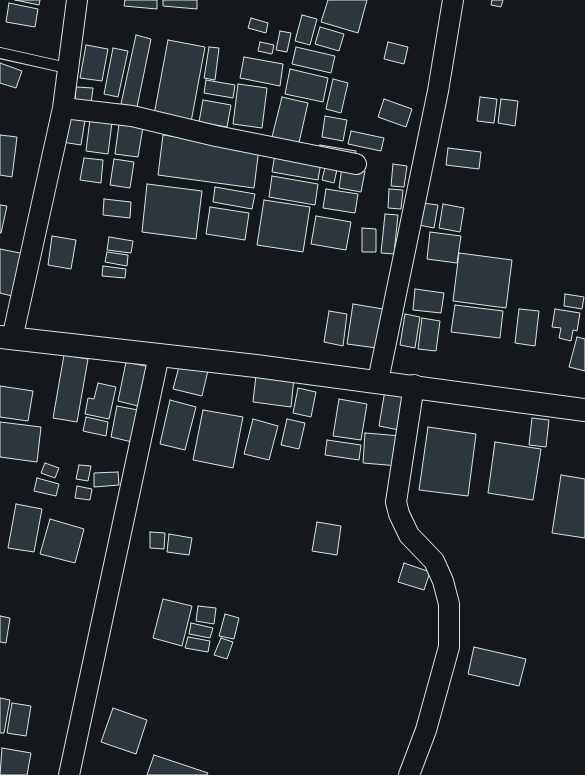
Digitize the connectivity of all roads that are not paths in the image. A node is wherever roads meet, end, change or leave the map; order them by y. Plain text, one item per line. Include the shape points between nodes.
1 (77, 0) edge
2 (453, 0) edge
3 (0, 53) edge
4 (66, 68) junction
5 (63, 108) junction
6 (356, 164) dead end
7 (6, 338) edge
8 (159, 355) junction
9 (378, 381) junction
10 (414, 385) junction
11 (585, 409) edge
12 (69, 775) edge
13 (409, 775) edge

1 - 4 street
2 - 9 street via 438,91
3 - 4 lane
4 - 5 street
5 - 6 street via 132,116
5 - 7 street
7 - 8 main road
8 - 9 main road
8 - 12 street
9 - 10 main road
10 - 11 main road
10 - 13 street via 396,502 409,535 434,561 443,581 449,604 449,647 426,730

